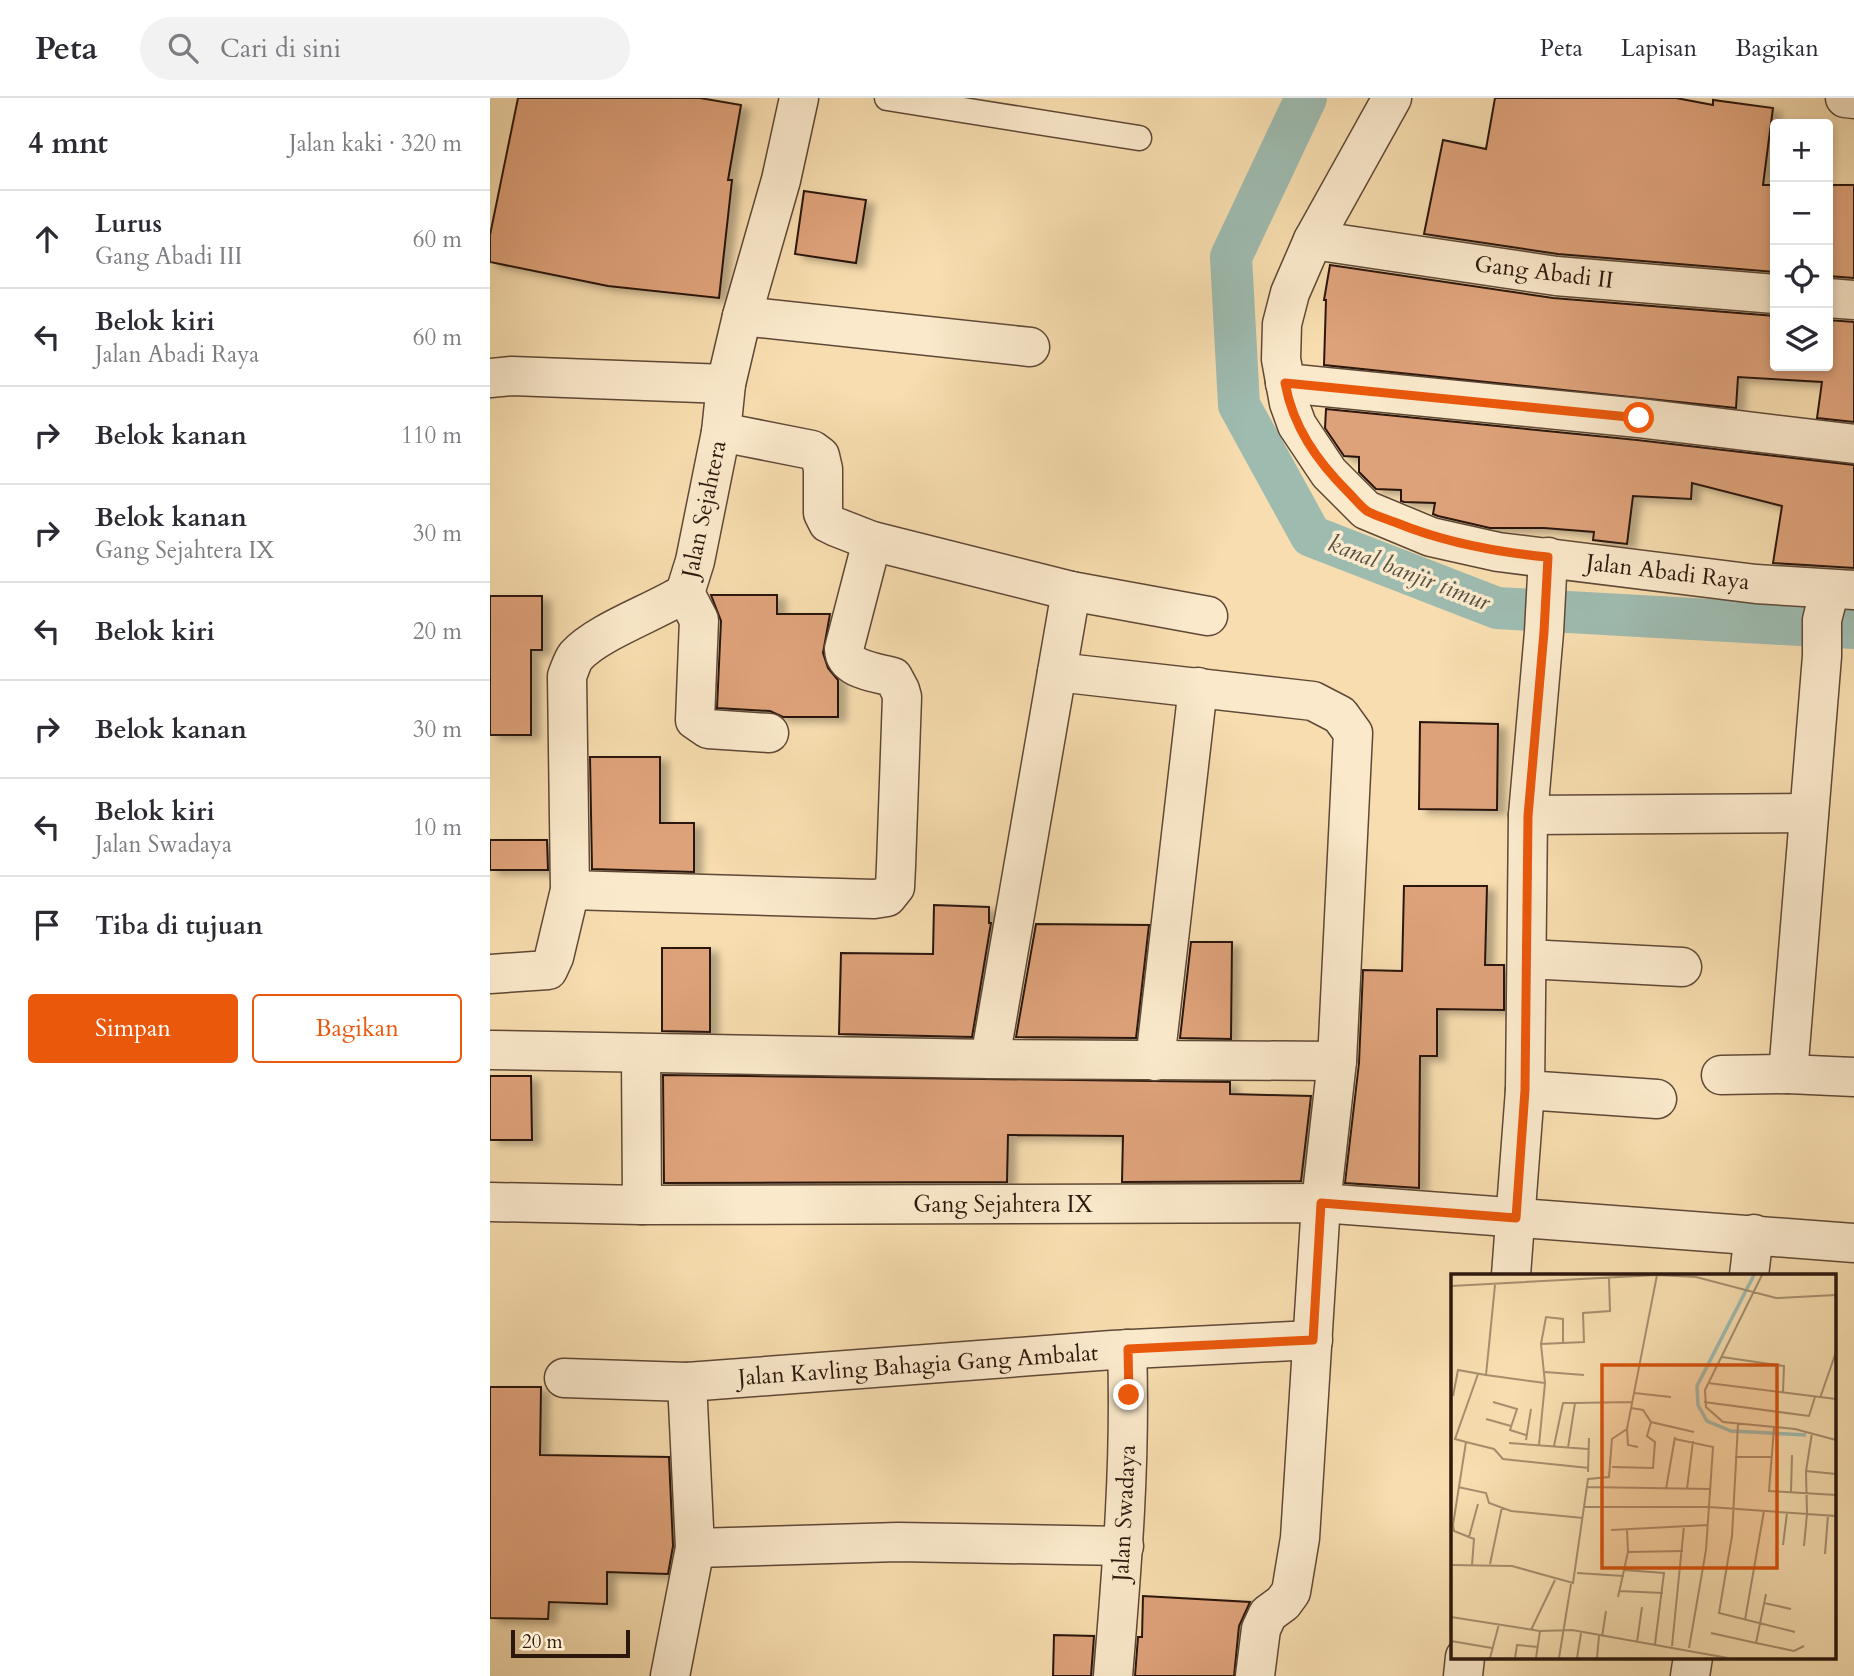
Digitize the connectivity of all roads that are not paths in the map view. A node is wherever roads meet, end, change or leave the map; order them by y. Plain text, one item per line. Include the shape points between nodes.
1 (799, 98) edge
2 (887, 98) edge
3 (1392, 98) edge
4 (1845, 98) edge
5 (1854, 99) edge
6 (1139, 138) dead end
7 (1313, 240) junction
8 (1770, 294) edge
9 (1833, 298) edge
10 (1854, 300) edge
11 (742, 316) junction
12 (1030, 347) dead end
13 (490, 378) edge
14 (1285, 383) junction
15 (726, 384) junction
16 (721, 432) junction
17 (1854, 444) edge
18 (872, 541) junction
19 (1548, 557) junction
20 (1071, 591) junction
21 (685, 593) junction
22 (1832, 614) edge
23 (1208, 616) dead end
24 (1057, 672) junction
25 (1198, 687) junction
26 (769, 733) dead end
27 (1809, 813) junction
28 (1528, 816) junction
29 (570, 890) junction
30 (1527, 959) junction
31 (1682, 967) dead end
32 (490, 974) edge
33 (490, 1050) edge
34 (641, 1053) junction
35 (990, 1059) junction
36 (1155, 1061) junction
37 (1337, 1061) junction
38 (1788, 1074) junction
39 (1721, 1075) dead end
40 (1854, 1077) edge
41 (1525, 1090) junction
42 (1657, 1099) dead end
43 (490, 1202) edge
44 (1321, 1203) junction
45 (642, 1205) junction
46 (1516, 1218) junction
47 (1754, 1234) junction
48 (1854, 1243) edge
49 (1511, 1274) edge
50 (1749, 1274) edge
51 (1313, 1340) junction
52 (1128, 1349) junction
53 (564, 1378) dead end
54 (687, 1382) junction
55 (1124, 1545) junction
56 (695, 1548) junction
57 (1465, 1658) edge
58 (1693, 1658) edge
59 (670, 1676) edge
60 (1113, 1676) edge
61 (1255, 1676) edge
62 (1462, 1676) edge
63 (1689, 1676) edge

1 - 11 street, Jalan Sejahtera
2 - 6 lane
3 - 7 street, Jalan Abadi Raya
4 - 5 street
7 - 8 street, Gang Abadi II via 1556,276
7 - 14 street, Jalan Abadi Raya via 1282,324
9 - 10 street
11 - 12 street
11 - 15 street, Jalan Sejahtera
13 - 15 street
14 - 17 street
14 - 19 street, Jalan Abadi Raya via 1302,434 1329,473 1366,510 1431,537
15 - 16 street, Jalan Sejahtera
16 - 18 street via 813,450 823,469 823,513 828,523
16 - 21 street, Jalan Sejahtera
18 - 20 street
18 - 29 street via 844,657 852,665 892,677 902,697 897,866 894,887 887,897
19 - 22 street, Jalan Abadi Raya via 1756,584
19 - 28 street
20 - 23 street
20 - 24 street
21 - 26 street via 699,620 695,720 708,729
21 - 29 street, Jalan Sejahtera via 591,642 574,658 567,676
22 - 27 street
24 - 25 street
24 - 35 street
25 - 36 street
25 - 37 street via 1313,701 1340,715 1353,733
27 - 28 street
27 - 38 street
28 - 30 street
29 - 32 street, Jalan Sejahtera via 548,970
30 - 31 street
30 - 41 street
33 - 34 street
34 - 35 street
34 - 45 street
35 - 36 street
36 - 37 street
37 - 44 street
38 - 39 street
38 - 40 street
41 - 42 street
41 - 46 street
43 - 45 street, Gang Sejahtera IX
44 - 45 street, Gang Sejahtera IX
44 - 46 street, Gang Sejahtera IX
44 - 51 street
46 - 47 street, Gang Sejahtera IX
46 - 49 street
47 - 48 street, Gang Sejahtera IX
47 - 50 street
51 - 52 street, Jalan Kavling Bahagia Gang Ambalat
51 - 61 street via 1300,1538 1291,1592 1268,1614 1261,1629
52 - 54 street, Jalan Kavling Bahagia Gang Ambalat
52 - 55 street, Jalan Swadaya
53 - 54 street, Jalan Kavling Bahagia Gang Ambalat
54 - 56 street
55 - 56 street via 898,1542
55 - 60 street, Jalan Swadaya
56 - 59 street
57 - 62 street
58 - 63 street

